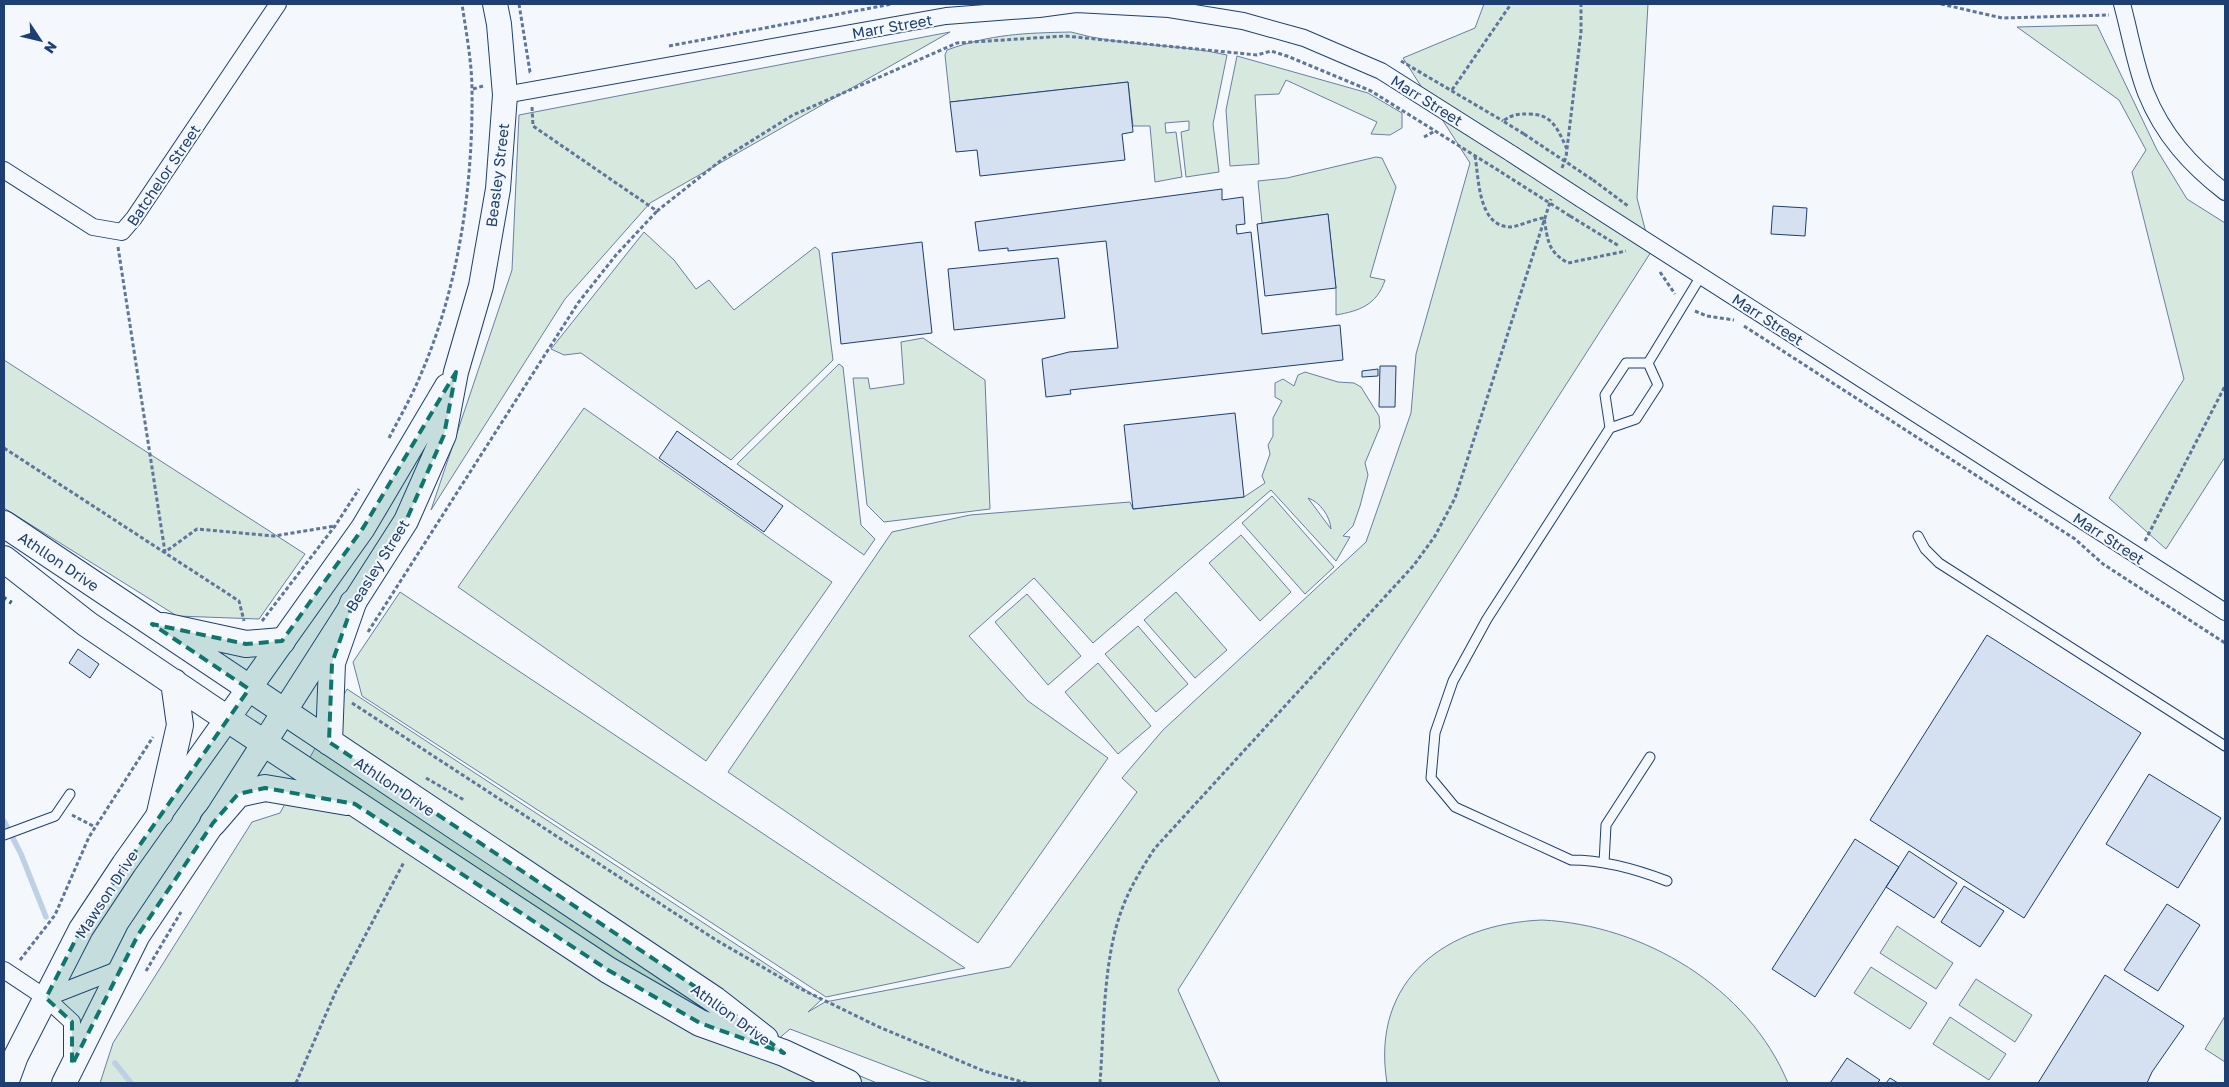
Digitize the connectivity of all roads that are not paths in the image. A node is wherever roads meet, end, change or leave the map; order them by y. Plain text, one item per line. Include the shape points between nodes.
1 (278, 4) edge
2 (495, 4) edge
3 (2123, 9) edge
4 (505, 87) junction
5 (4, 170) edge
6 (2225, 192) edge
7 (1701, 276) junction
8 (1648, 363) junction
9 (456, 372) junction
10 (1610, 428) junction
11 (4, 524) edge
12 (1918, 536) dead end
13 (4, 559) edge
14 (353, 603) junction
15 (2225, 612) edge
16 (152, 624) junction
17 (282, 641) junction
18 (174, 682) junction
19 (249, 689) junction
20 (284, 712) junction
21 (228, 718) junction
22 (329, 742) junction
23 (264, 743) junction
24 (2225, 746) edge
25 (1650, 757) dead end
26 (70, 794) dead end
27 (355, 804) junction
28 (160, 813) junction
29 (213, 823) junction
30 (4, 835) edge
31 (1604, 863) junction
32 (1667, 882) dead end
33 (120, 969) junction
34 (4, 970) edge
35 (46, 998) junction
36 (784, 1053) junction
37 (68, 1074) edge
38 (6, 1083) edge
39 (848, 1083) edge

1 - 5 street, Batchelor Street via 122,232 93,228
2 - 4 main road, Beasley Street
3 - 6 street via 2146,92 2157,116 2189,162
4 - 7 street, Marr Street, bridge via 531,90 946,16 1076,4 1169,9 1243,21 1304,38 1382,71
4 - 9 main road, Beasley Street via 498,189 480,286
7 - 8 lane
7 - 15 street, Marr Street
8 - 10 lane via 1658,385 1636,419
8 - 10 lane via 1626,363 1605,395
9 - 14 main road, Beasley Street via 444,435 406,521
9 - 17 main road, Beasley Street via 363,528
10 - 31 lane via 1487,619 1453,681 1435,733 1431,778 1455,807 1571,860
11 - 16 main road, Athllon Drive
12 - 24 lane via 1939,563
13 - 18 main road, Athllon Drive via 87,624
14 - 20 main road, Beasley Street
14 - 22 main road via 332,663
16 - 17 main road via 246,644
16 - 19 main road, Athllon Drive
17 - 19 main road, Beasley Street
18 - 21 main road, Athllon Drive
18 - 28 main road via 180,725
19 - 20 main road, Athllon Drive
19 - 21 main road, Beasley Street
20 - 22 main road, Athllon Drive
20 - 23 main road, Beasley Street
21 - 23 main road, Athllon Drive
21 - 28 main road, Mawson Drive
22 - 36 main road, Athllon Drive via 715,1000
23 - 27 main road, Athllon Drive
23 - 29 main road
25 - 31 lane via 1606,825
26 - 30 lane via 55,816
27 - 29 main road via 264,788 238,794
27 - 36 main road, Athllon Drive via 608,970 700,1023
28 - 35 main road, Mawson Drive via 81,929
29 - 33 main road via 138,935
31 - 32 lane via 1634,868
33 - 35 street
33 - 37 main road
34 - 35 street
35 - 37 street via 72,1022
35 - 38 main road, Mawson Drive
36 - 39 main road, Athllon Drive

